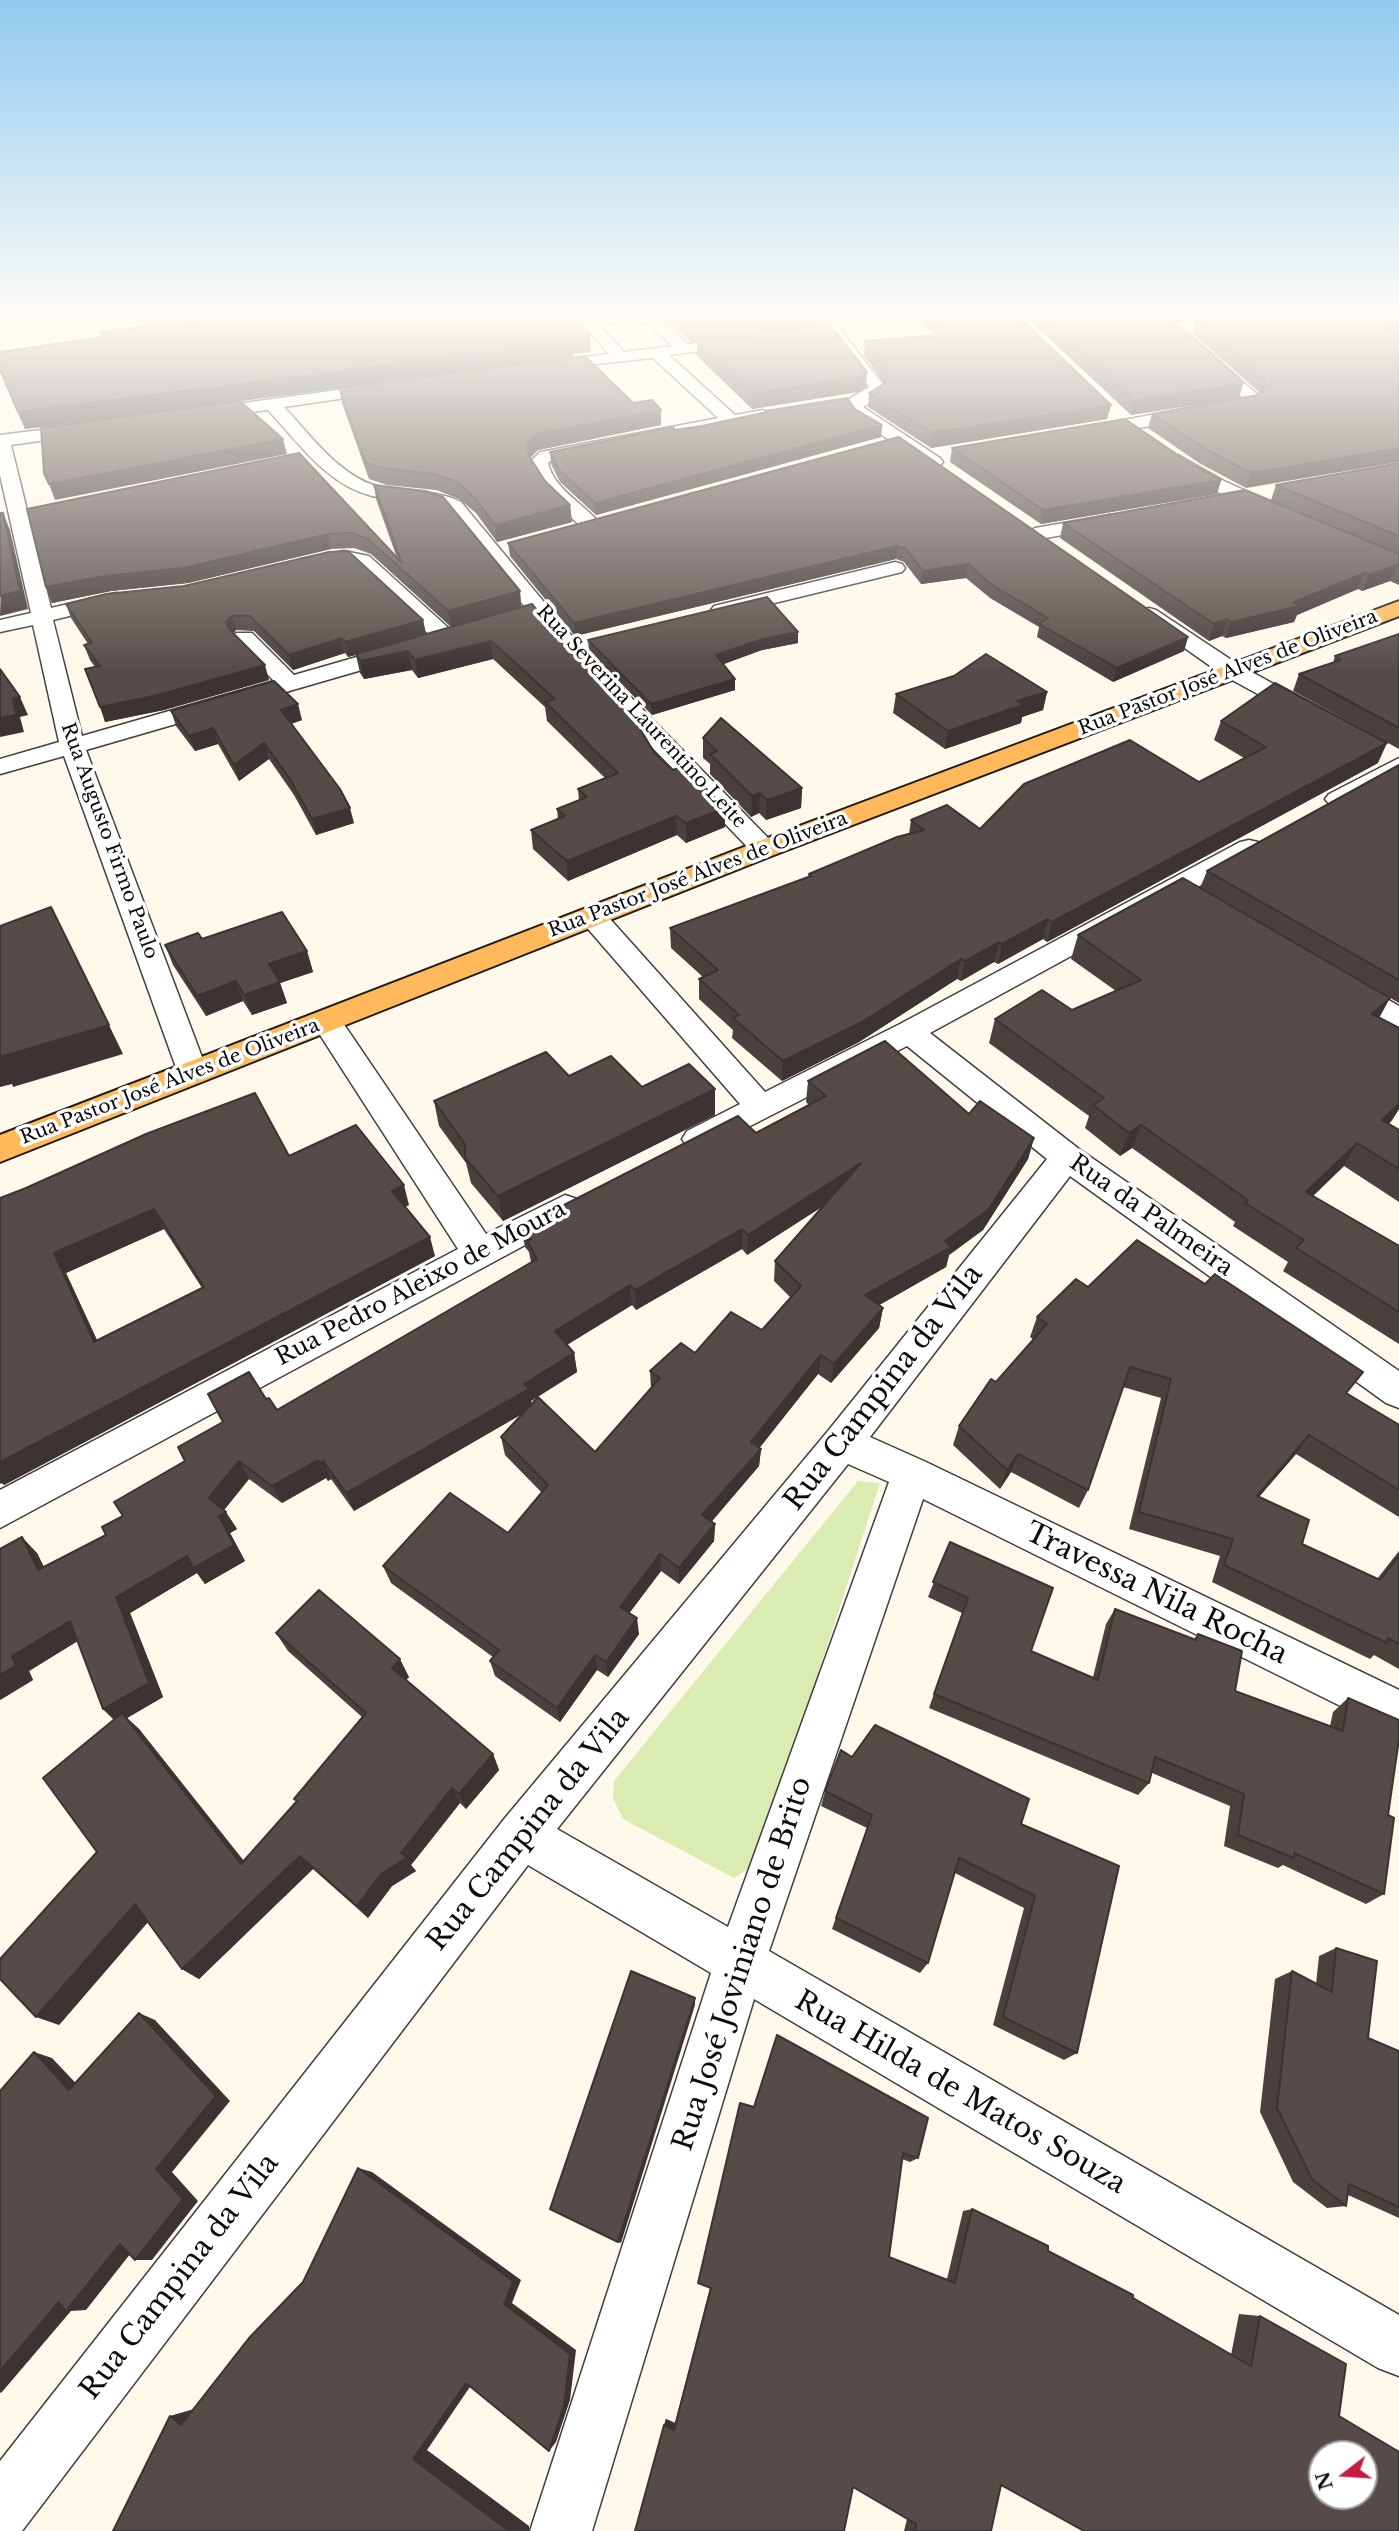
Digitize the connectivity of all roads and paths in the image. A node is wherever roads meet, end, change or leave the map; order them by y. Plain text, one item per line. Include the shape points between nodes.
1 (46, 434) edge
2 (301, 434) edge
3 (655, 434) edge
4 (891, 434) edge
5 (1139, 434) edge
6 (1146, 439) edge
7 (1, 440) edge
8 (900, 440) junction
9 (873, 447) edge
10 (1165, 452) edge
11 (954, 453) edge
12 (322, 456) junction
13 (927, 457) junction
14 (295, 461) edge
15 (948, 472) edge
16 (1282, 490) edge
17 (1243, 497) junction
18 (1217, 502) edge
19 (43, 510) edge
20 (9, 517) edge
21 (1126, 518) edge
22 (1291, 518) edge
23 (566, 531) edge
24 (1056, 549) edge
25 (285, 568) edge
26 (895, 568) dead end
27 (141, 596) edge
28 (1133, 602) edge
29 (1399, 608) edge
30 (540, 611) junction
31 (705, 614) edge
32 (42, 615) junction
33 (513, 618) edge
34 (0, 626) edge
35 (472, 631) edge
36 (244, 638) dead end
37 (446, 638) junction
38 (596, 640) edge
39 (569, 647) junction
40 (1231, 670) junction
41 (289, 683) junction
42 (1327, 723) edge
43 (72, 745) junction
44 (0, 767) edge
45 (1389, 770) edge
46 (1314, 812) edge
47 (1280, 831) edge
48 (764, 849) junction
49 (592, 916) junction
50 (1317, 971) edge
51 (1399, 1019) edge
52 (326, 1021) junction
53 (909, 1032) junction
54 (193, 1073) junction
55 (760, 1107) junction
56 (0, 1149) edge
57 (674, 1151) edge
58 (1067, 1157) junction
59 (589, 1195) edge
60 (479, 1252) junction
61 (1399, 1392) edge
62 (842, 1443) junction
63 (912, 1474) junction
64 (0, 1510) edge
65 (1399, 1713) edge
66 (522, 1835) junction
67 (740, 1965) junction
68 (1399, 2347) edge
69 (0, 2510) edge
70 (561, 2531) edge

1 - 7 street
2 - 12 street, Rua Severina Laurentino Leite
3 - 23 street via 546,456 540,471 563,500 597,523
4 - 8 street
5 - 6 street
7 - 20 street, Rua Augusto Firmo Paulo
8 - 9 street
8 - 13 street
10 - 17 street
11 - 13 street
12 - 14 street
12 - 30 street, Rua Severina Laurentino Leite via 363,487 434,497 454,506 500,551
13 - 15 street
16 - 17 street
17 - 18 street
17 - 22 street
19 - 20 street
20 - 32 street, Rua Augusto Firmo Paulo
21 - 24 street via 1029,530
25 - 37 street via 332,558 362,560
26 - 31 street
27 - 32 street
28 - 40 street
29 - 40 main road, Rua Pastor José Alves de Oliveira
30 - 33 street
30 - 39 street, Rua Severina Laurentino Leite
32 - 34 street
32 - 43 street, Rua Augusto Firmo Paulo
35 - 37 street
36 - 41 street
37 - 41 street
38 - 39 street
39 - 48 street, Rua Severina Laurentino Leite
40 - 42 street
40 - 48 main road, Rua Pastor José Alves de Oliveira
41 - 43 street
43 - 44 street
43 - 54 street, Rua Augusto Firmo Paulo
45 - 46 street
47 - 53 street via 1188,895
48 - 49 main road, Rua Pastor José Alves de Oliveira
49 - 52 main road, Rua Pastor José Alves de Oliveira
49 - 55 street
50 - 51 street
52 - 54 main road, Rua Pastor José Alves de Oliveira
52 - 60 street
53 - 55 street
53 - 58 street, Rua da Palmeira
54 - 56 main road, Rua Pastor José Alves de Oliveira
55 - 57 street
58 - 61 street, Rua da Palmeira
58 - 62 street, Rua Campina da Vila
59 - 60 street, Rua Pedro Aleixo de Moura
60 - 64 street, Rua Pedro Aleixo de Moura
62 - 63 street
62 - 66 street, Rua Campina da Vila
63 - 65 street, Travessa Nila Rocha
63 - 67 street, Rua José Joviniano de Brito
66 - 67 street, Rua Hilda de Matos Souza
66 - 69 street, Rua Campina da Vila
67 - 68 street, Rua Hilda de Matos Souza
67 - 70 street, Rua José Joviniano de Brito

